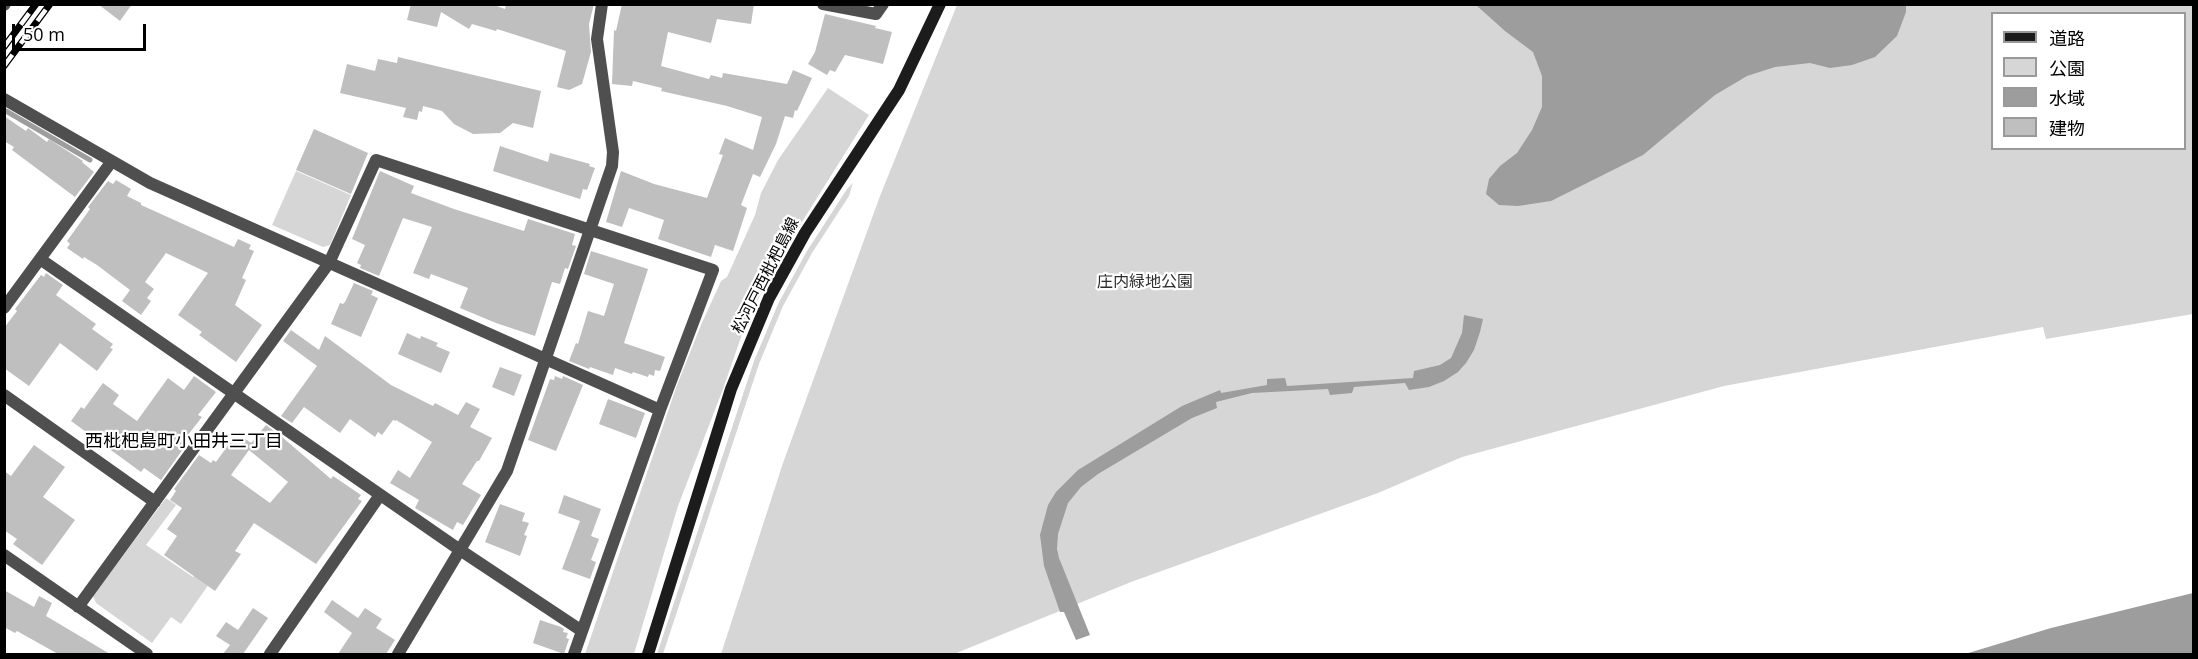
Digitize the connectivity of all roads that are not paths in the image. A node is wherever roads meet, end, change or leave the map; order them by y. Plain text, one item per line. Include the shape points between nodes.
1 (602, 4) edge
2 (823, 4) edge
3 (883, 4) edge
4 (940, 5) edge
5 (4, 99) edge
6 (112, 161) junction
7 (590, 230) junction
8 (40, 259) junction
9 (329, 263) junction
10 (4, 308) edge
11 (546, 359) junction
12 (234, 393) junction
13 (4, 395) edge
14 (660, 410) junction
15 (380, 495) junction
16 (155, 502) junction
17 (460, 550) junction
18 (4, 555) edge
19 (78, 607) junction
20 (582, 631) junction
21 (147, 654) edge
22 (270, 654) edge
23 (398, 654) edge
24 (574, 654) edge
25 (648, 654) edge

1 - 7 street via 597,39 613,152 612,166
2 - 3 street via 876,14
4 - 25 main road, 松河戸西枇杷島線 via 899,90 805,233 764,308 731,389
5 - 6 street
6 - 8 street
6 - 9 street via 150,183
7 - 9 street via 376,160
7 - 11 street
7 - 14 street via 713,270
8 - 10 street
8 - 12 street
9 - 11 street
9 - 12 street
11 - 14 street
11 - 17 street via 507,471
12 - 15 street
12 - 16 street
13 - 16 street
14 - 20 street
15 - 17 street
15 - 22 street
16 - 19 street
17 - 20 street
17 - 23 street
18 - 19 street
19 - 21 street
20 - 24 street

